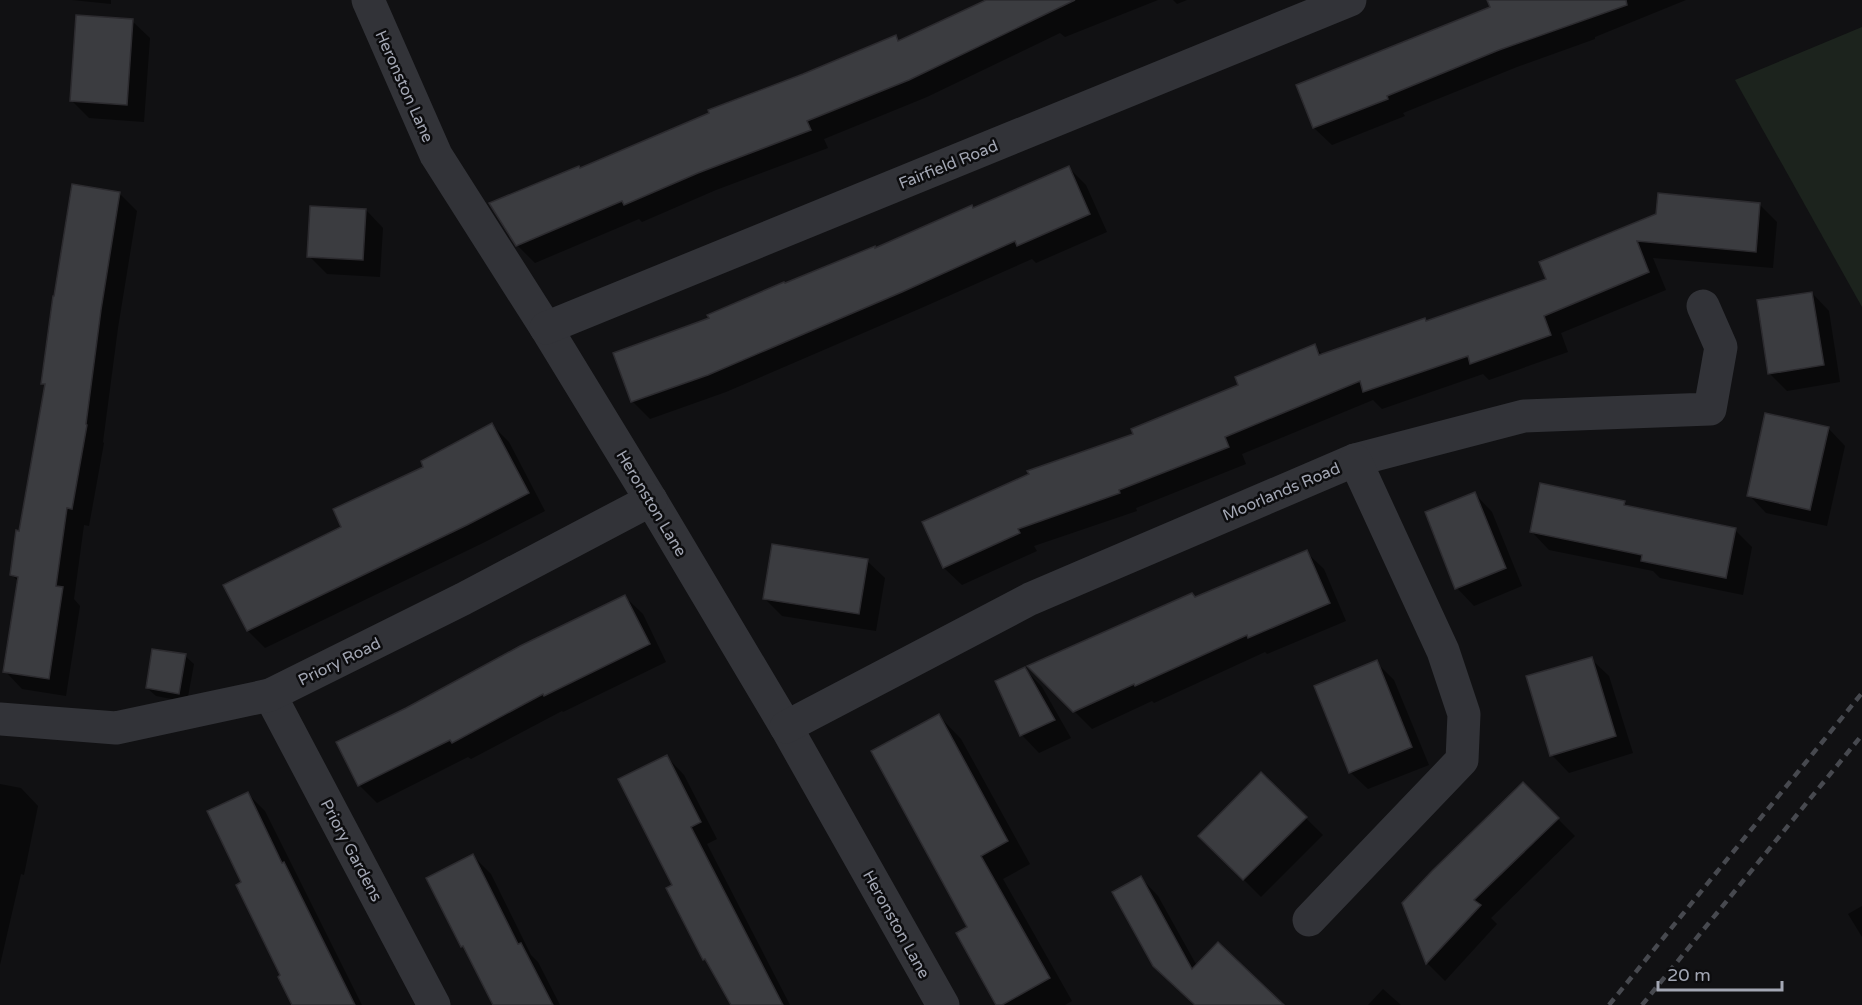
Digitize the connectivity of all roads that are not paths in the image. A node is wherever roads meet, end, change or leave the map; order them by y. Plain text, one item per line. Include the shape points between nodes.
1 (368, 0) edge
2 (1350, 0) edge
3 (1703, 306) dead end
4 (546, 328) junction
5 (1355, 460) junction
6 (651, 500) junction
7 (270, 695) junction
8 (0, 719) edge
9 (786, 727) junction
10 (1309, 920) dead end
11 (434, 1005) edge
12 (943, 1005) edge

1 - 4 street, Heronston Lane via 436,155
2 - 4 street, Fairfield Road
3 - 5 street, Moorlands Road via 1721,347 1710,409 1524,416
4 - 6 street, Heronston Lane
5 - 9 street, Moorlands Road via 1030,599
5 - 10 street via 1443,651 1464,714 1462,760
6 - 7 street, Priory Road
6 - 9 street, Heronston Lane
7 - 8 street, Priory Road via 116,728
7 - 11 street, Priory Gardens
9 - 12 street, Heronston Lane

